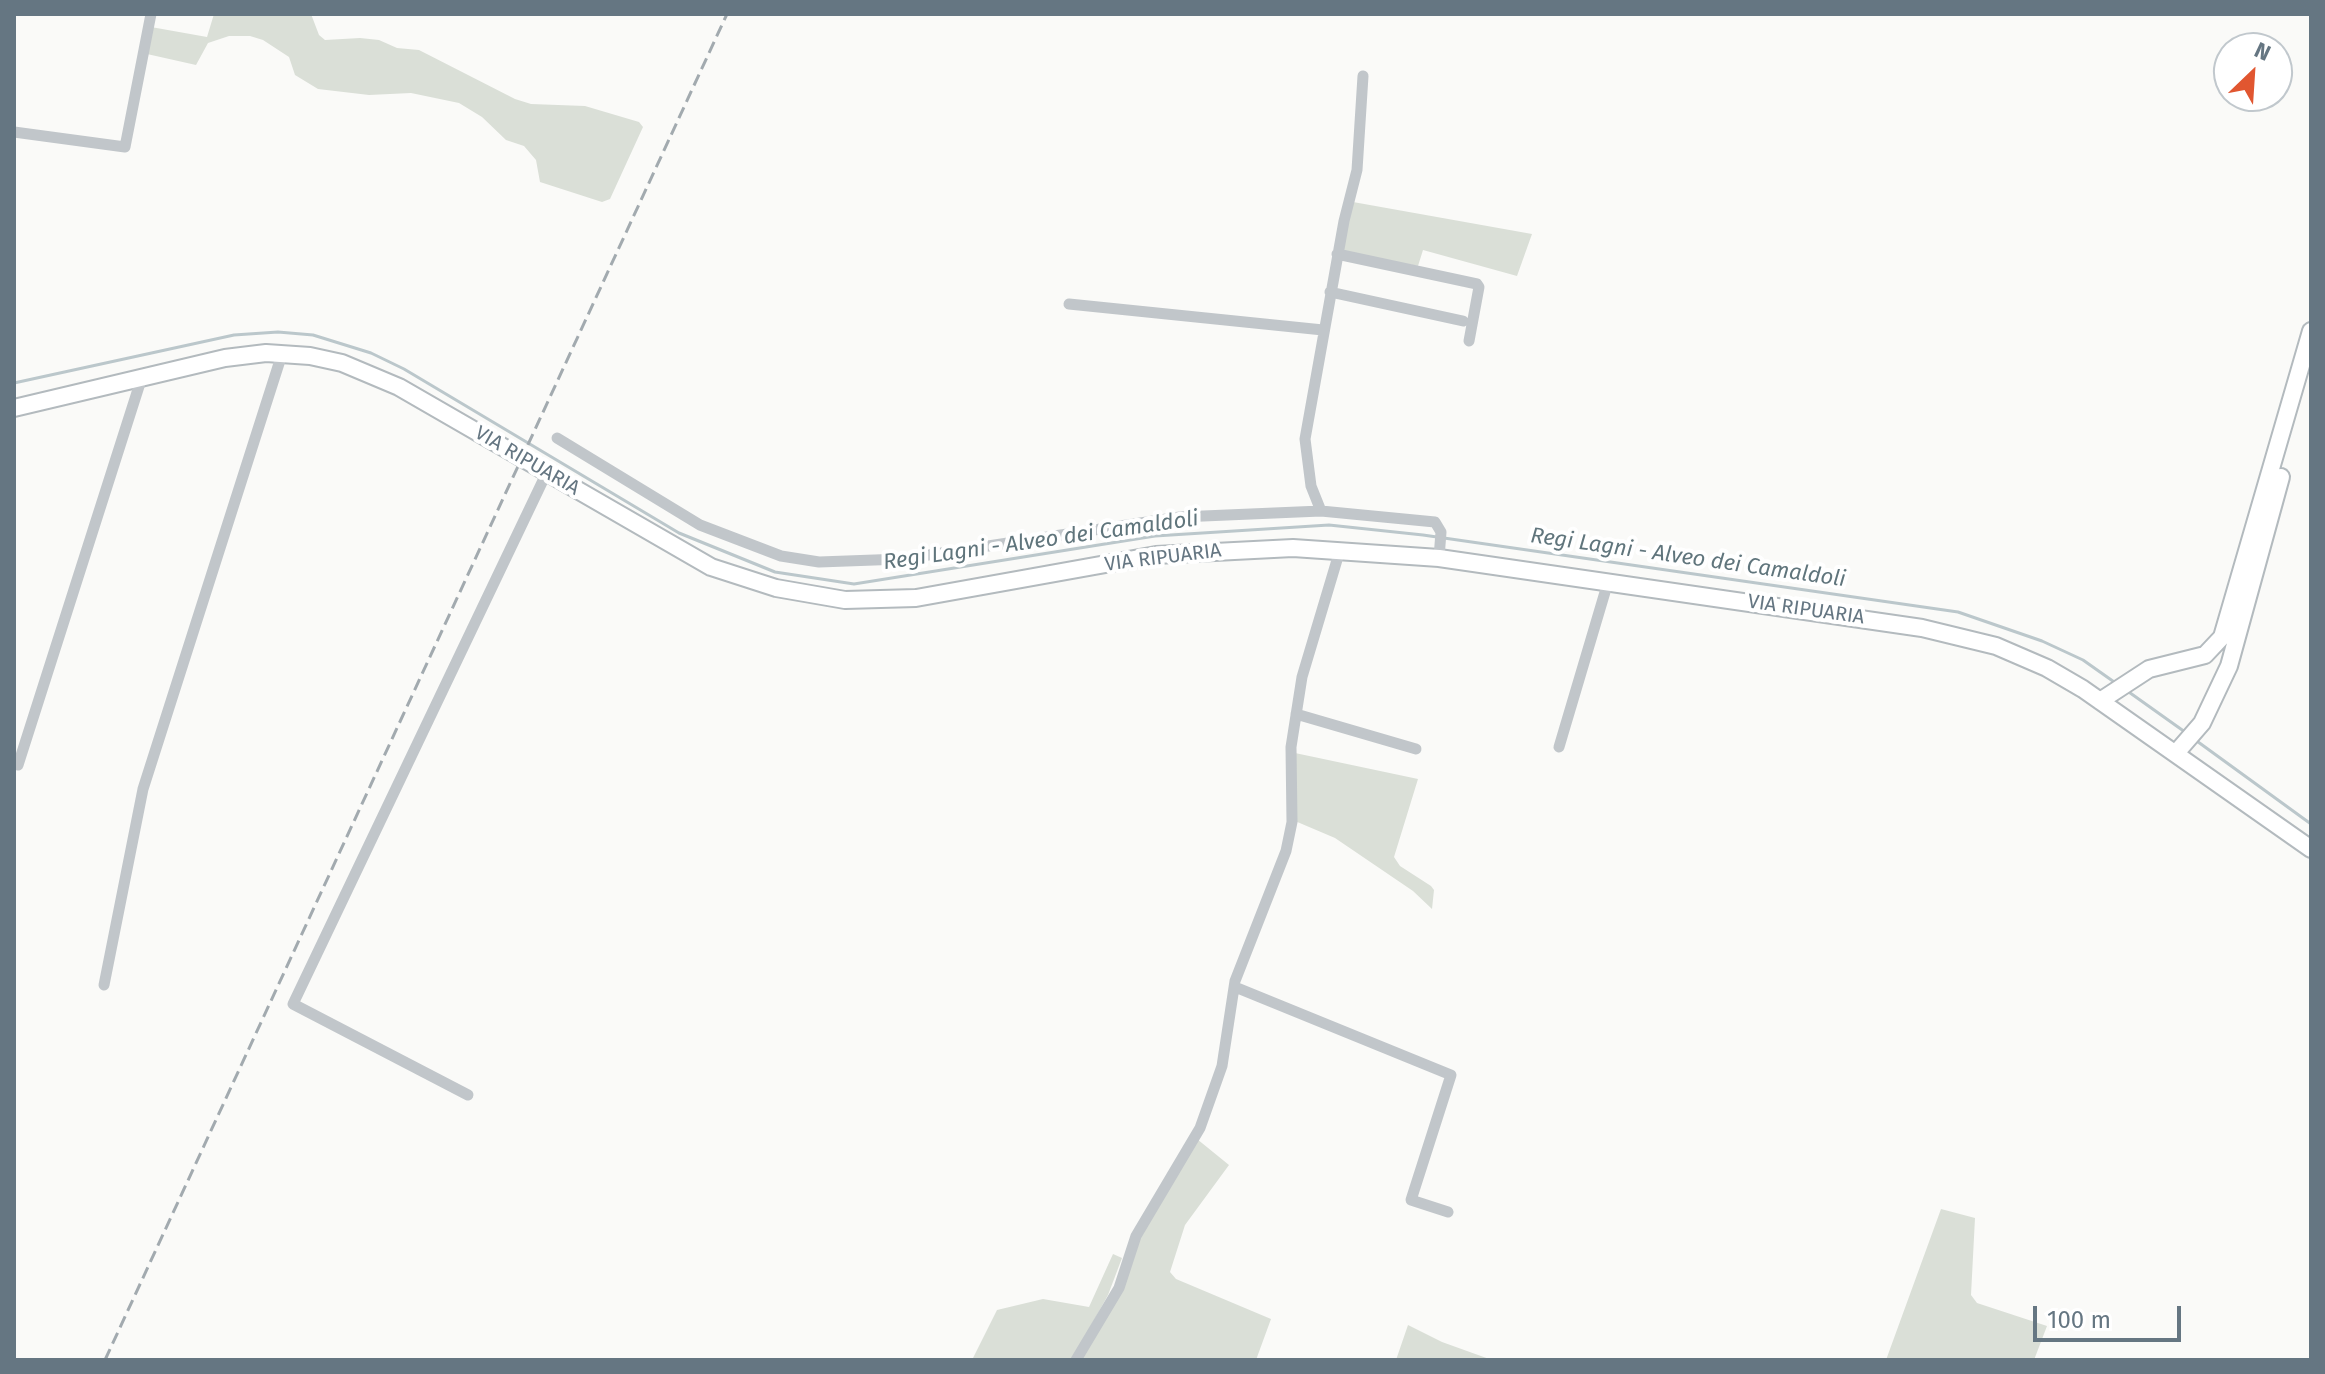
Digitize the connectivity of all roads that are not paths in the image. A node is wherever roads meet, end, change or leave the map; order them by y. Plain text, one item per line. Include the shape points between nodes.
1 (151, 14) edge
2 (1363, 76) dead end
3 (14, 132) edge
4 (1337, 254) junction
5 (1330, 292) junction
6 (1069, 304) dead end
7 (1463, 321) dead end
8 (1323, 330) junction
9 (2311, 331) edge
10 (1469, 341) dead end
11 (282, 354) junction
12 (2311, 367) edge
13 (141, 380) junction
14 (14, 408) edge
15 (557, 438) dead end
16 (547, 472) junction
17 (1321, 511) junction
18 (1340, 550) junction
19 (1440, 552) junction
20 (1608, 582) junction
21 (2105, 698) junction
22 (1296, 714) junction
23 (1559, 747) dead end
24 (1416, 749) dead end
25 (2176, 753) junction
26 (18, 765) dead end
27 (2311, 849) edge
28 (104, 985) dead end
29 (1235, 987) junction
30 (468, 1095) dead end
31 (1448, 1212) dead end
32 (1076, 1360) edge

1 - 3 street via 125,147
2 - 4 street via 1357,170
4 - 5 street
4 - 10 street via 1477,284
5 - 7 street
5 - 8 street
6 - 8 street
8 - 17 street via 1305,439 1311,486
9 - 21 street via 2222,637 2205,655 2164,663
11 - 13 street, VIA RIPUARIA via 225,358
11 - 16 street, VIA RIPUARIA via 365,371
11 - 28 street via 143,789
12 - 25 street via 2234,651 2198,729
13 - 14 street, VIA RIPUARIA
13 - 26 street
15 - 17 street via 700,525 781,556 826,562 902,559 1180,517
16 - 18 street, VIA RIPUARIA via 711,567 776,588 845,600 916,598 1156,555
16 - 30 street via 293,1004
17 - 19 street via 1435,522 1441,532
18 - 19 street, VIA RIPUARIA
18 - 22 street
19 - 20 street, VIA RIPUARIA
20 - 21 street, VIA RIPUARIA via 1965,636
20 - 23 street
21 - 25 street, VIA RIPUARIA
22 - 24 street
22 - 29 street via 1286,851
25 - 27 street, VIA RIPUARIA
29 - 31 street via 1451,1075 1411,1200
29 - 32 street via 1222,1066 1200,1128 1136,1236 1119,1288

